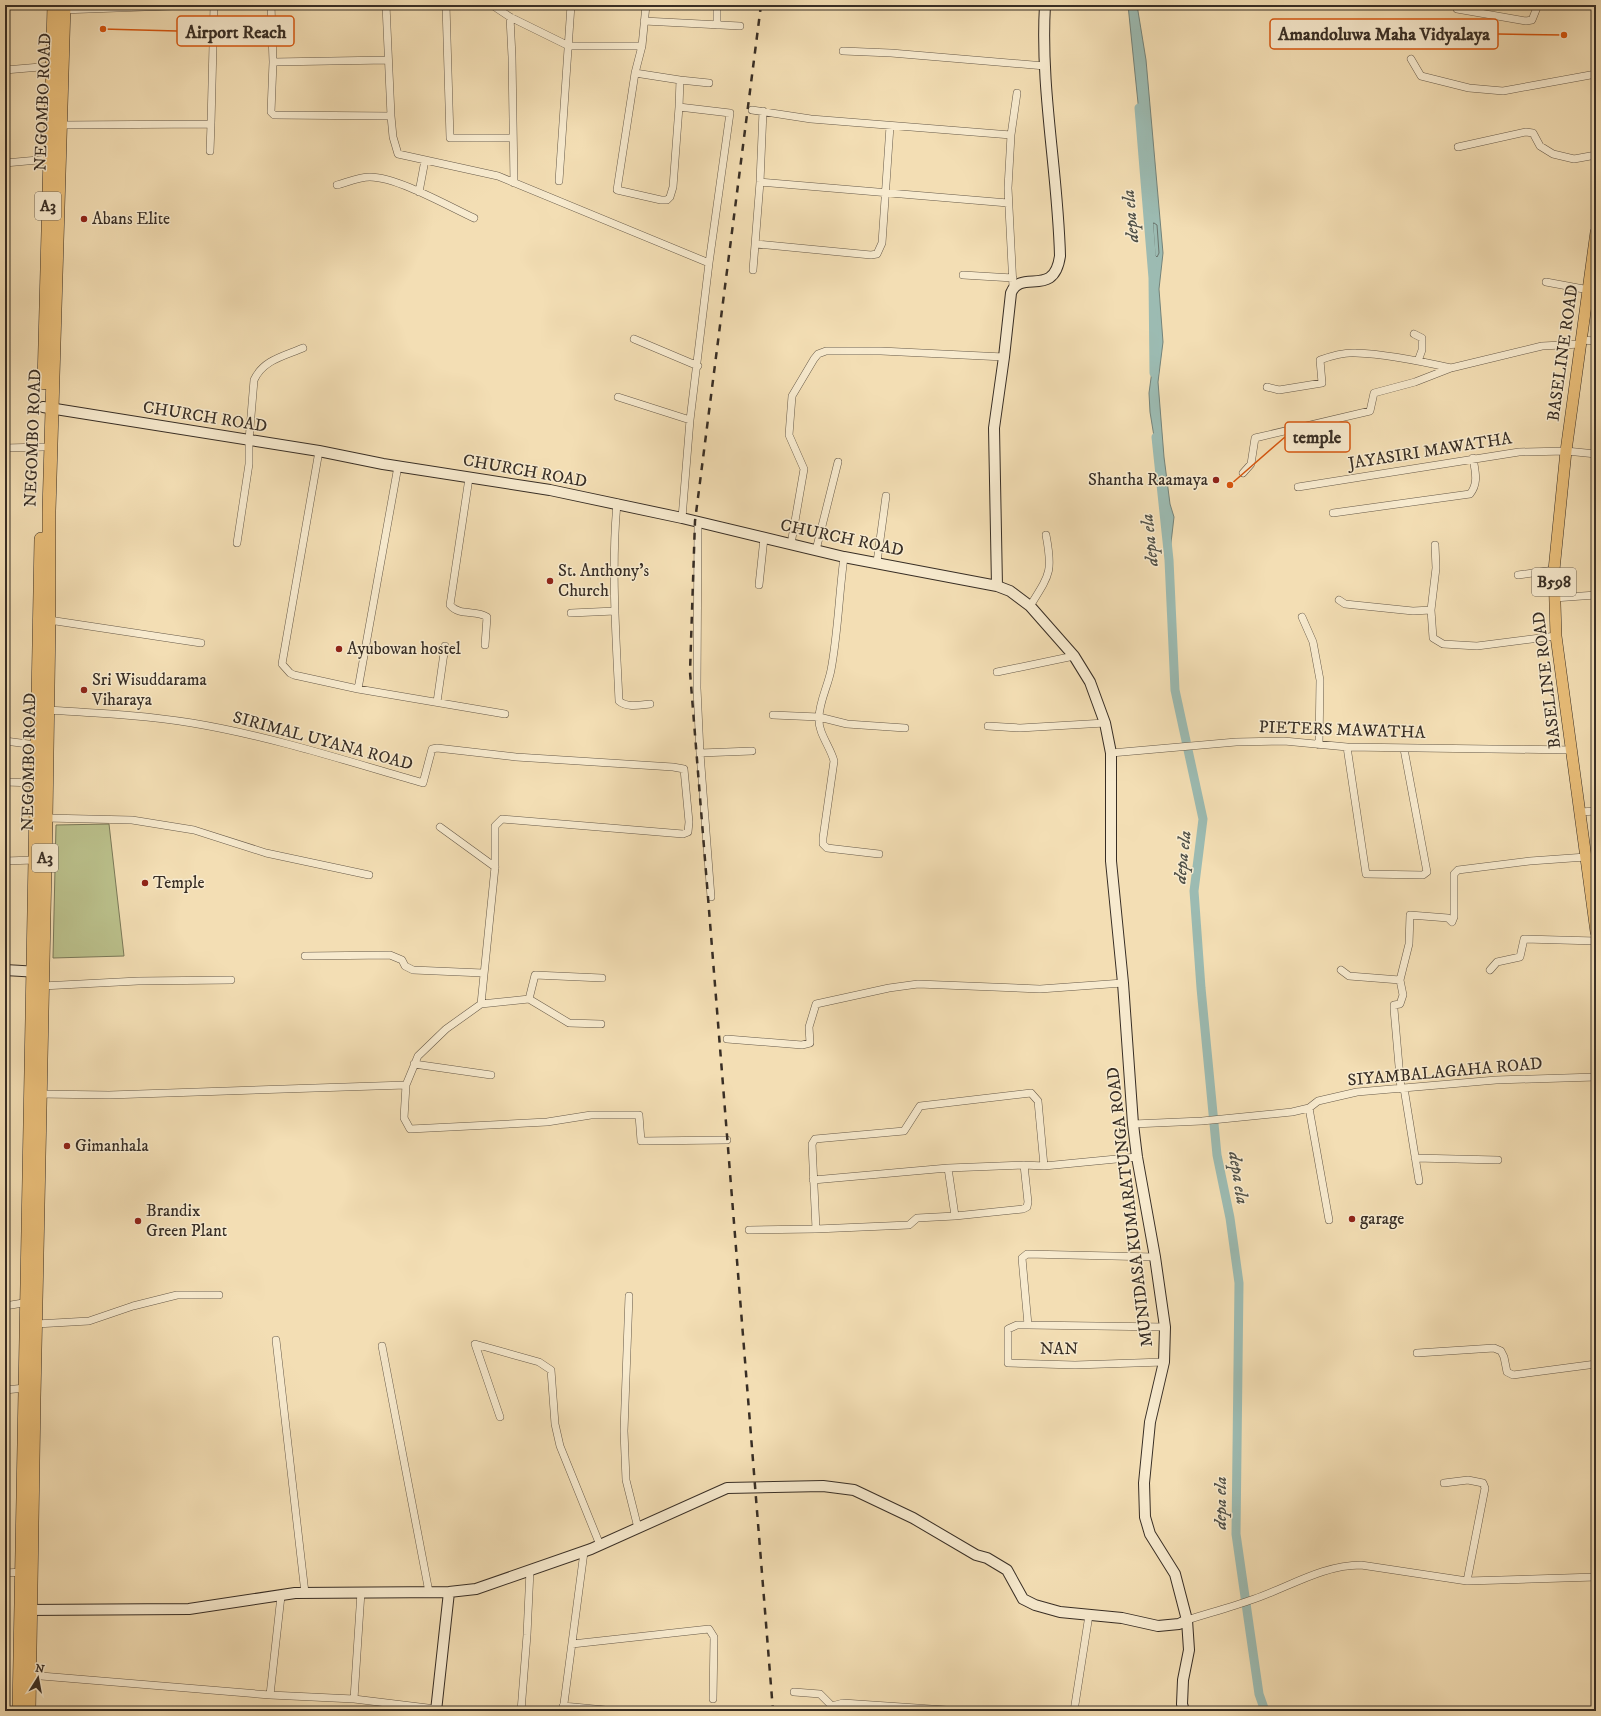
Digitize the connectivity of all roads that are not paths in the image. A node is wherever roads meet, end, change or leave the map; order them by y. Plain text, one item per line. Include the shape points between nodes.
1 (200, 5) edge
2 (214, 5) edge
3 (271, 5) edge
4 (386, 5) edge
5 (446, 5) edge
6 (492, 5) edge
7 (571, 5) edge
8 (646, 5) edge
9 (717, 5) edge
10 (1045, 5) edge
11 (1538, 5) edge
12 (58, 7) edge
13 (1457, 10) dead end
14 (510, 17) junction
15 (644, 21) junction
16 (717, 25) junction
17 (740, 26) dead end
18 (569, 46) junction
19 (642, 46) junction
20 (843, 52) dead end
21 (1411, 59) dead end
22 (388, 60) junction
23 (273, 62) junction
24 (52, 66) junction
25 (1045, 66) junction
26 (5, 70) edge
27 (636, 73) junction
28 (1596, 74) edge
29 (680, 80) junction
30 (709, 83) dead end
31 (1017, 93) dead end
32 (679, 107) junction
33 (752, 110) dead end
34 (763, 111) junction
35 (391, 116) junction
36 (211, 124) junction
37 (60, 125) junction
38 (890, 126) junction
39 (1011, 135) junction
40 (513, 138) junction
41 (1458, 147) dead end
42 (210, 151) dead end
43 (1596, 155) edge
44 (49, 159) junction
45 (425, 160) junction
46 (5, 162) edge
47 (559, 181) dead end
48 (760, 182) junction
49 (514, 183) junction
50 (337, 185) dead end
51 (419, 192) junction
52 (884, 193) junction
53 (1008, 204) junction
54 (474, 218) dead end
55 (1596, 232) edge
56 (756, 244) junction
57 (709, 263) junction
58 (753, 270) dead end
59 (964, 275) dead end
60 (1593, 278) edge
61 (1546, 282) dead end
62 (1013, 283) junction
63 (1589, 290) junction
64 (1414, 334) dead end
65 (634, 339) dead end
66 (1596, 341) edge
67 (1581, 342) junction
68 (303, 348) dead end
69 (1004, 357) junction
70 (1418, 361) junction
71 (698, 366) junction
72 (1451, 368) junction
73 (1267, 387) dead end
74 (618, 397) dead end
75 (48, 408) junction
76 (690, 420) junction
77 (249, 440) junction
78 (43, 447) junction
79 (5, 448) edge
80 (319, 451) junction
81 (1566, 451) junction
82 (1596, 454) edge
83 (1473, 458) junction
84 (838, 462) dead end
85 (398, 466) junction
86 (1243, 473) dead end
87 (469, 478) junction
88 (1298, 486) dead end
89 (886, 496) dead end
90 (617, 503) junction
91 (1333, 513) dead end
92 (682, 518) junction
93 (698, 522) junction
94 (1046, 534) dead end
95 (764, 538) junction
96 (237, 543) dead end
97 (791, 544) junction
98 (1435, 545) dead end
99 (816, 550) junction
100 (844, 557) junction
101 (877, 562) junction
102 (1554, 570) junction
103 (1518, 575) dead end
104 (759, 584) dead end
105 (997, 586) junction
106 (1596, 595) edge
107 (1554, 598) junction
108 (1339, 600) dead end
109 (1030, 606) junction
110 (1431, 610) junction
111 (615, 611) junction
112 (571, 613) dead end
113 (1302, 617) dead end
114 (49, 620) junction
115 (1556, 636) junction
116 (201, 643) dead end
117 (485, 645) dead end
118 (445, 646) dead end
119 (1074, 656) junction
120 (997, 672) dead end
121 (358, 689) junction
122 (437, 702) junction
123 (650, 704) dead end
124 (47, 710) junction
125 (506, 714) dead end
126 (773, 715) dead end
127 (819, 717) junction
128 (1105, 723) junction
129 (988, 726) dead end
130 (905, 728) dead end
131 (5, 741) edge
132 (36, 745) junction
133 (1319, 745) junction
134 (1348, 747) junction
135 (1404, 749) junction
136 (1572, 750) junction
137 (752, 751) dead end
138 (700, 753) junction
139 (1111, 753) junction
140 (5, 782) edge
141 (36, 783) junction
142 (1596, 811) edge
143 (1580, 812) junction
144 (46, 818) junction
145 (440, 827) dead end
146 (879, 854) dead end
147 (1586, 857) junction
148 (34, 860) junction
149 (5, 861) edge
150 (496, 867) junction
151 (369, 875) dead end
152 (711, 897) dead end
153 (1594, 899) edge
154 (1596, 932) edge
155 (1596, 941) edge
156 (305, 956) dead end
157 (5, 970) edge
158 (1341, 970) dead end
159 (1490, 970) dead end
160 (38, 972) junction
161 (483, 973) junction
162 (602, 978) dead end
163 (231, 980) dead end
164 (1400, 980) junction
165 (1123, 983) junction
166 (42, 986) junction
167 (529, 999) junction
168 (481, 1004) junction
169 (601, 1024) dead end
170 (727, 1039) dead end
171 (414, 1064) junction
172 (492, 1075) dead end
173 (1596, 1077) edge
174 (406, 1085) junction
175 (1403, 1088) junction
176 (40, 1094) junction
177 (1309, 1108) junction
178 (1133, 1124) junction
179 (727, 1140) dead end
180 (1137, 1157) junction
181 (1415, 1158) junction
182 (1498, 1160) dead end
183 (1024, 1165) junction
184 (1044, 1166) junction
185 (948, 1168) junction
186 (813, 1180) junction
187 (1419, 1181) dead end
188 (955, 1216) junction
189 (1329, 1220) dead end
190 (749, 1230) dead end
191 (816, 1230) junction
192 (1155, 1257) junction
193 (219, 1295) dead end
194 (629, 1296) dead end
195 (31, 1301) junction
196 (5, 1306) edge
197 (36, 1324) junction
198 (1028, 1325) junction
199 (1165, 1327) junction
200 (276, 1340) dead end
201 (382, 1346) dead end
202 (1417, 1353) dead end
203 (1164, 1362) junction
204 (1596, 1364) edge
205 (25, 1388) junction
206 (5, 1390) edge
207 (500, 1417) dead end
208 (1444, 1483) dead end
209 (638, 1528) junction
210 (600, 1546) junction
211 (584, 1552) junction
212 (530, 1570) junction
213 (26, 1571) junction
214 (5, 1573) edge
215 (1596, 1577) edge
216 (1467, 1581) junction
217 (361, 1592) junction
218 (429, 1592) junction
219 (449, 1592) junction
220 (304, 1593) junction
221 (281, 1596) junction
222 (26, 1610) junction
223 (1089, 1615) junction
224 (1187, 1620) junction
225 (572, 1644) junction
226 (29, 1675) junction
227 (794, 1692) dead end
228 (270, 1694) junction
229 (354, 1699) junction
230 (713, 1699) dead end
231 (563, 1708) edge
232 (436, 1710) edge
233 (19, 1711) edge
234 (29, 1711) edge
235 (520, 1711) edge
236 (616, 1711) edge
237 (961, 1711) edge
238 (1074, 1711) edge
239 (1184, 1711) edge
240 (1510, 1711) edge
241 (1514, 1711) edge

1 - 12 street
2 - 36 street
3 - 23 street
4 - 22 street
5 - 40 street via 450,138
6 - 14 street
7 - 18 street
8 - 15 street
9 - 16 street
10 - 25 street
11 - 13 street via 1532,20 1526,21
12 - 24 highway, NEGOMBO ROAD / A3
12 - 37 highway, NEGOMBO ROAD / A3
14 - 18 street
14 - 40 street
15 - 16 street
15 - 19 street
16 - 17 street
18 - 19 street
18 - 47 street
19 - 27 street
20 - 25 street via 890,53
21 - 28 street via 1421,76 1469,88 1503,91
22 - 23 street
22 - 35 street
23 - 35 street via 271,112 274,115
24 - 26 street
24 - 44 highway, NEGOMBO ROAD / A3
25 - 62 street via 1059,266 1053,276 1047,279
27 - 29 street
27 - 32 street via 617,190 661,200 670,197
29 - 30 street
29 - 32 street
31 - 39 street
32 - 57 street via 730,113
33 - 34 street
34 - 38 street via 811,119
34 - 48 street
35 - 45 street via 398,154
36 - 37 street
36 - 42 street
37 - 75 highway, NEGOMBO ROAD / A3
38 - 39 street
38 - 52 street
39 - 53 street
40 - 49 street
41 - 43 street via 1526,132 1533,133 1540,146 1553,154 1574,158
44 - 46 street
44 - 75 highway, NEGOMBO ROAD / A3
45 - 49 street via 498,176
45 - 51 street
48 - 52 street
48 - 56 street
49 - 57 street
50 - 51 street via 371,177 381,178
51 - 54 street
52 - 53 street
52 - 56 street via 882,243 877,254
53 - 62 street
55 - 60 main road, BASELINE ROAD / B598
56 - 58 street
57 - 71 street
59 - 62 street
60 - 63 main road, BASELINE ROAD / B598
61 - 63 street
62 - 69 street
63 - 67 main road, BASELINE ROAD / B598
64 - 70 street via 1422,338 1422,350
65 - 71 street
66 - 67 street
67 - 72 street via 1542,346
67 - 81 main road, BASELINE ROAD / B598
68 - 77 street via 265,364 258,371 254,380
69 - 97 street via 881,351 826,351 818,354 792,396 789,435 804,469
69 - 105 street via 994,428
70 - 72 street
70 - 73 street via 1355,353 1334,355 1320,360 1322,383 1279,390
71 - 76 street
72 - 86 street via 1374,394 1370,411 1255,438 1252,464
74 - 76 street
75 - 77 street, CHURCH ROAD
75 - 78 highway, NEGOMBO ROAD / A3
75 - 114 highway, NEGOMBO ROAD / A3
76 - 92 street
77 - 80 street, CHURCH ROAD
77 - 96 street via 249,464
78 - 79 street
78 - 132 highway, NEGOMBO ROAD / A3
80 - 85 street, CHURCH ROAD
80 - 121 street via 282,664 294,675
81 - 82 street, JAYASIRI MAWATHA
81 - 83 street, JAYASIRI MAWATHA via 1519,452
81 - 102 main road, BASELINE ROAD / B598
83 - 88 street, JAYASIRI MAWATHA
83 - 91 street via 1475,488 1470,494
84 - 99 street
85 - 87 street, CHURCH ROAD
85 - 121 street
87 - 90 street, CHURCH ROAD
87 - 117 street via 450,606 454,610 487,617
89 - 101 street
90 - 92 street, CHURCH ROAD
90 - 111 street via 614,536
92 - 93 street, CHURCH ROAD
93 - 95 street, CHURCH ROAD
93 - 138 street via 697,688
94 - 109 street via 1050,556 1049,574
95 - 97 street, CHURCH ROAD
95 - 104 street
97 - 99 street, CHURCH ROAD
98 - 110 street via 1436,568
99 - 100 street, CHURCH ROAD
100 - 101 street, CHURCH ROAD
100 - 127 street via 834,649
101 - 105 street, CHURCH ROAD
102 - 103 street
102 - 107 main road, BASELINE ROAD / B598
105 - 109 street, MUNIDASA KUMARATUNGA ROAD via 1010,591
106 - 107 street
107 - 115 main road, BASELINE ROAD / B598
108 - 110 street via 1345,604 1398,610
109 - 119 street, MUNIDASA KUMARATUNGA ROAD
110 - 115 street via 1433,638 1443,644 1477,646
111 - 112 street
111 - 123 street via 618,701 628,705
113 - 133 street via 1313,642 1320,680
114 - 116 street
114 - 124 highway, NEGOMBO ROAD / A3
115 - 136 main road, BASELINE ROAD / B598
118 - 122 street
119 - 120 street
119 - 128 street, MUNIDASA KUMARATUNGA ROAD via 1090,682
121 - 122 street
122 - 125 street
124 - 144 highway, NEGOMBO ROAD / A3
124 - 150 street, SIRIMAL UYANA ROAD via 154,718 194,724 288,744 424,783 432,749 437,748 516,757 684,769 688,832 683,834 502,819 495,826
126 - 127 street
127 - 130 street via 847,724
127 - 146 street via 823,738 834,761 824,821 823,844 827,848
128 - 129 street via 1020,728
128 - 139 street, MUNIDASA KUMARATUNGA ROAD
131 - 132 street
132 - 141 highway, NEGOMBO ROAD / A3
133 - 134 street, PIETERS MAWATHA
133 - 139 street, PIETERS MAWATHA via 1284,741 1236,742
134 - 135 street, PIETERS MAWATHA
134 - 135 street via 1366,874 1423,875 1427,872
135 - 136 street, PIETERS MAWATHA
136 - 143 main road, BASELINE ROAD / B598
137 - 138 street
138 - 152 street
139 - 165 street, MUNIDASA KUMARATUNGA ROAD via 1111,860
140 - 141 street
141 - 148 highway, NEGOMBO ROAD / A3
142 - 143 street
143 - 147 main road, BASELINE ROAD / B598
144 - 151 street via 132,820 194,830 266,853
144 - 160 highway, NEGOMBO ROAD / A3
145 - 150 street
147 - 153 main road, BASELINE ROAD / B598
147 - 164 street via 1458,870 1454,874 1452,922 1448,918 1410,915 1409,944
148 - 149 street
148 - 160 highway, NEGOMBO ROAD / A3
150 - 161 street
153 - 154 main road, BASELINE ROAD / B598
155 - 159 street via 1524,939 1520,957 1496,962
156 - 161 street via 390,955 402,960 413,970
157 - 160 street
158 - 164 street via 1350,976
160 - 166 highway, NEGOMBO ROAD / A3
160 - 195 highway, NEGOMBO ROAD / A3
161 - 168 street
162 - 167 street via 535,975
163 - 166 street
164 - 175 street via 1403,995 1400,1004 1394,1006 1394,1009
165 - 170 street via 1040,989 918,984 889,988 816,1004 809,1027 810,1043 802,1046
165 - 178 street, MUNIDASA KUMARATUNGA ROAD
166 - 176 highway, NEGOMBO ROAD / A3
167 - 168 street
167 - 169 street via 569,1023
168 - 171 street via 446,1029 418,1056
171 - 172 street
171 - 174 street
173 - 175 street, SIYAMBALAGAHA ROAD via 1496,1080
174 - 176 street via 109,1095
174 - 179 street via 404,1118 410,1129 547,1122 590,1115 627,1114 639,1115 641,1142
175 - 177 street, SIYAMBALAGAHA ROAD via 1357,1092 1318,1101
175 - 181 street
176 - 195 highway, NEGOMBO ROAD / A3
177 - 178 street, SIYAMBALAGAHA ROAD via 1202,1121
177 - 189 street
178 - 180 street, MUNIDASA KUMARATUNGA ROAD
180 - 184 street
180 - 192 street, MUNIDASA KUMARATUNGA ROAD
181 - 182 street
181 - 187 street
183 - 184 street
183 - 185 street
183 - 188 street via 1027,1207
184 - 186 street via 1038,1101 1030,1094 920,1106 904,1131 815,1139 812,1144
185 - 186 street
185 - 188 street
186 - 191 street
188 - 191 street via 917,1218 909,1225
190 - 191 street
192 - 198 street via 1027,1254 1022,1258
192 - 199 street, MUNIDASA KUMARATUNGA ROAD
193 - 197 street via 177,1295 89,1321
194 - 209 street via 624,1431 626,1480
195 - 196 street
195 - 197 highway, NEGOMBO ROAD / A3
195 - 205 highway, NEGOMBO ROAD / A3
197 - 213 highway, NEGOMBO ROAD / A3
198 - 199 street
198 - 203 street, NAN via 1017,1325 1008,1329 1008,1363 1075,1365
199 - 203 street, MUNIDASA KUMARATUNGA ROAD
200 - 220 street
201 - 218 street
202 - 204 street via 1494,1348 1501,1351 1507,1372 1513,1375
203 - 224 street, MUNIDASA KUMARATUNGA ROAD via 1150,1422 1144,1483 1145,1517 1150,1534 1175,1574
205 - 206 street
205 - 213 highway, NEGOMBO ROAD / A3
207 - 210 street via 475,1344 539,1362 551,1370 555,1424 560,1446
208 - 216 street via 1468,1480 1483,1483 1485,1488
209 - 210 street
209 - 223 street via 727,1488 823,1486 854,1490 913,1518 1007,1570 1023,1599 1060,1612
210 - 211 street
211 - 212 street
211 - 225 street
212 - 219 street via 476,1589
212 - 235 street
213 - 214 street
213 - 222 highway, NEGOMBO ROAD / A3
215 - 216 street
216 - 224 street via 1361,1564 1344,1565 1254,1599
217 - 218 street
217 - 220 street
217 - 229 street
218 - 219 street
219 - 232 street
220 - 221 street
221 - 222 street via 189,1609
221 - 228 street
222 - 226 highway, NEGOMBO ROAD / A3
222 - 233 highway, NEGOMBO ROAD / A3
223 - 224 street via 1122,1618 1158,1626 1179,1624
223 - 238 street
224 - 239 street, MUNIDASA KUMARATUNGA ROAD via 1189,1650 1183,1680
225 - 230 street via 709,1629 714,1637
225 - 231 street
226 - 228 street
226 - 234 highway, NEGOMBO ROAD / A3
227 - 237 street via 820,1694 832,1706 843,1703
228 - 229 street
229 - 232 street
231 - 236 street
240 - 241 street

